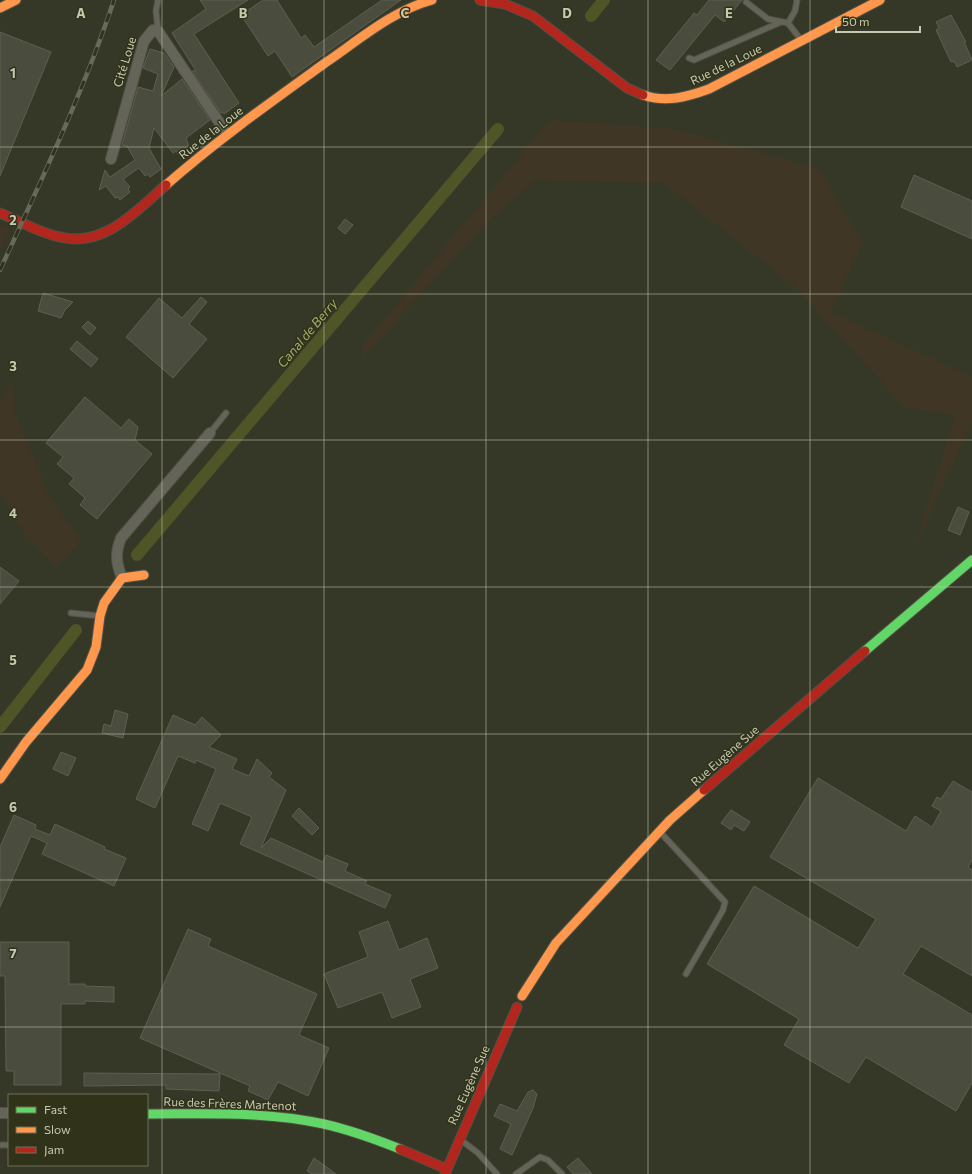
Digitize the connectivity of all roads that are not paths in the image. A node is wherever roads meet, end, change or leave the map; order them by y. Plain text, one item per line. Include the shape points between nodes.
1 (16, 0) edge
2 (158, 0) edge
3 (432, 0) edge
4 (480, 0) edge
5 (797, 0) edge
6 (880, 0) edge
7 (746, 2) dead end
8 (0, 8) edge
9 (781, 22) junction
10 (788, 23) junction
11 (158, 32) junction
12 (801, 41) junction
13 (689, 58) dead end
14 (227, 134) junction
15 (111, 160) dead end
16 (0, 213) edge
17 (226, 413) dead end
18 (210, 433) joint
19 (972, 560) edge
20 (144, 575) dead end
21 (122, 578) junction
22 (71, 614) dead end
23 (100, 616) junction
24 (0, 779) edge
25 (659, 831) junction
26 (686, 974) dead end
27 (522, 996) dead end
28 (517, 1007) dead end
29 (148, 1114) edge
30 (459, 1139) junction
31 (446, 1171) edge
32 (497, 1174) edge
33 (516, 1174) edge
34 (562, 1174) edge

1 - 8 street
2 - 11 lane
3 - 14 street, Rue de la Loue via 418,4 381,24
4 - 12 street, Rue de la Loue via 505,4 533,16 627,88 656,100 688,97 708,89
5 - 10 lane via 795,12
6 - 12 street, Rue de la Loue
7 - 9 lane via 768,19
9 - 10 lane
9 - 13 lane via 694,60
10 - 12 lane
11 - 14 street
11 - 15 street, Cité Loue via 150,31 144,41
14 - 16 street, Rue de la Loue via 122,224 100,236 80,240 59,238
17 - 18 lane
18 - 21 street via 121,538 116,556
19 - 25 street, Rue Eugène Sue via 780,723
20 - 21 street
21 - 23 street via 104,603
22 - 23 lane
23 - 24 street via 96,647 87,670 26,742
25 - 26 lane via 725,902 723,910
25 - 27 street, Rue Eugène Sue via 556,944
28 - 30 street, Rue Eugène Sue
29 - 31 street, Rue des Frères Martenot via 274,1116 312,1122 380,1142
30 - 31 street, Rue Eugène Sue
30 - 32 lane via 478,1153
33 - 34 lane via 540,1157 548,1160

